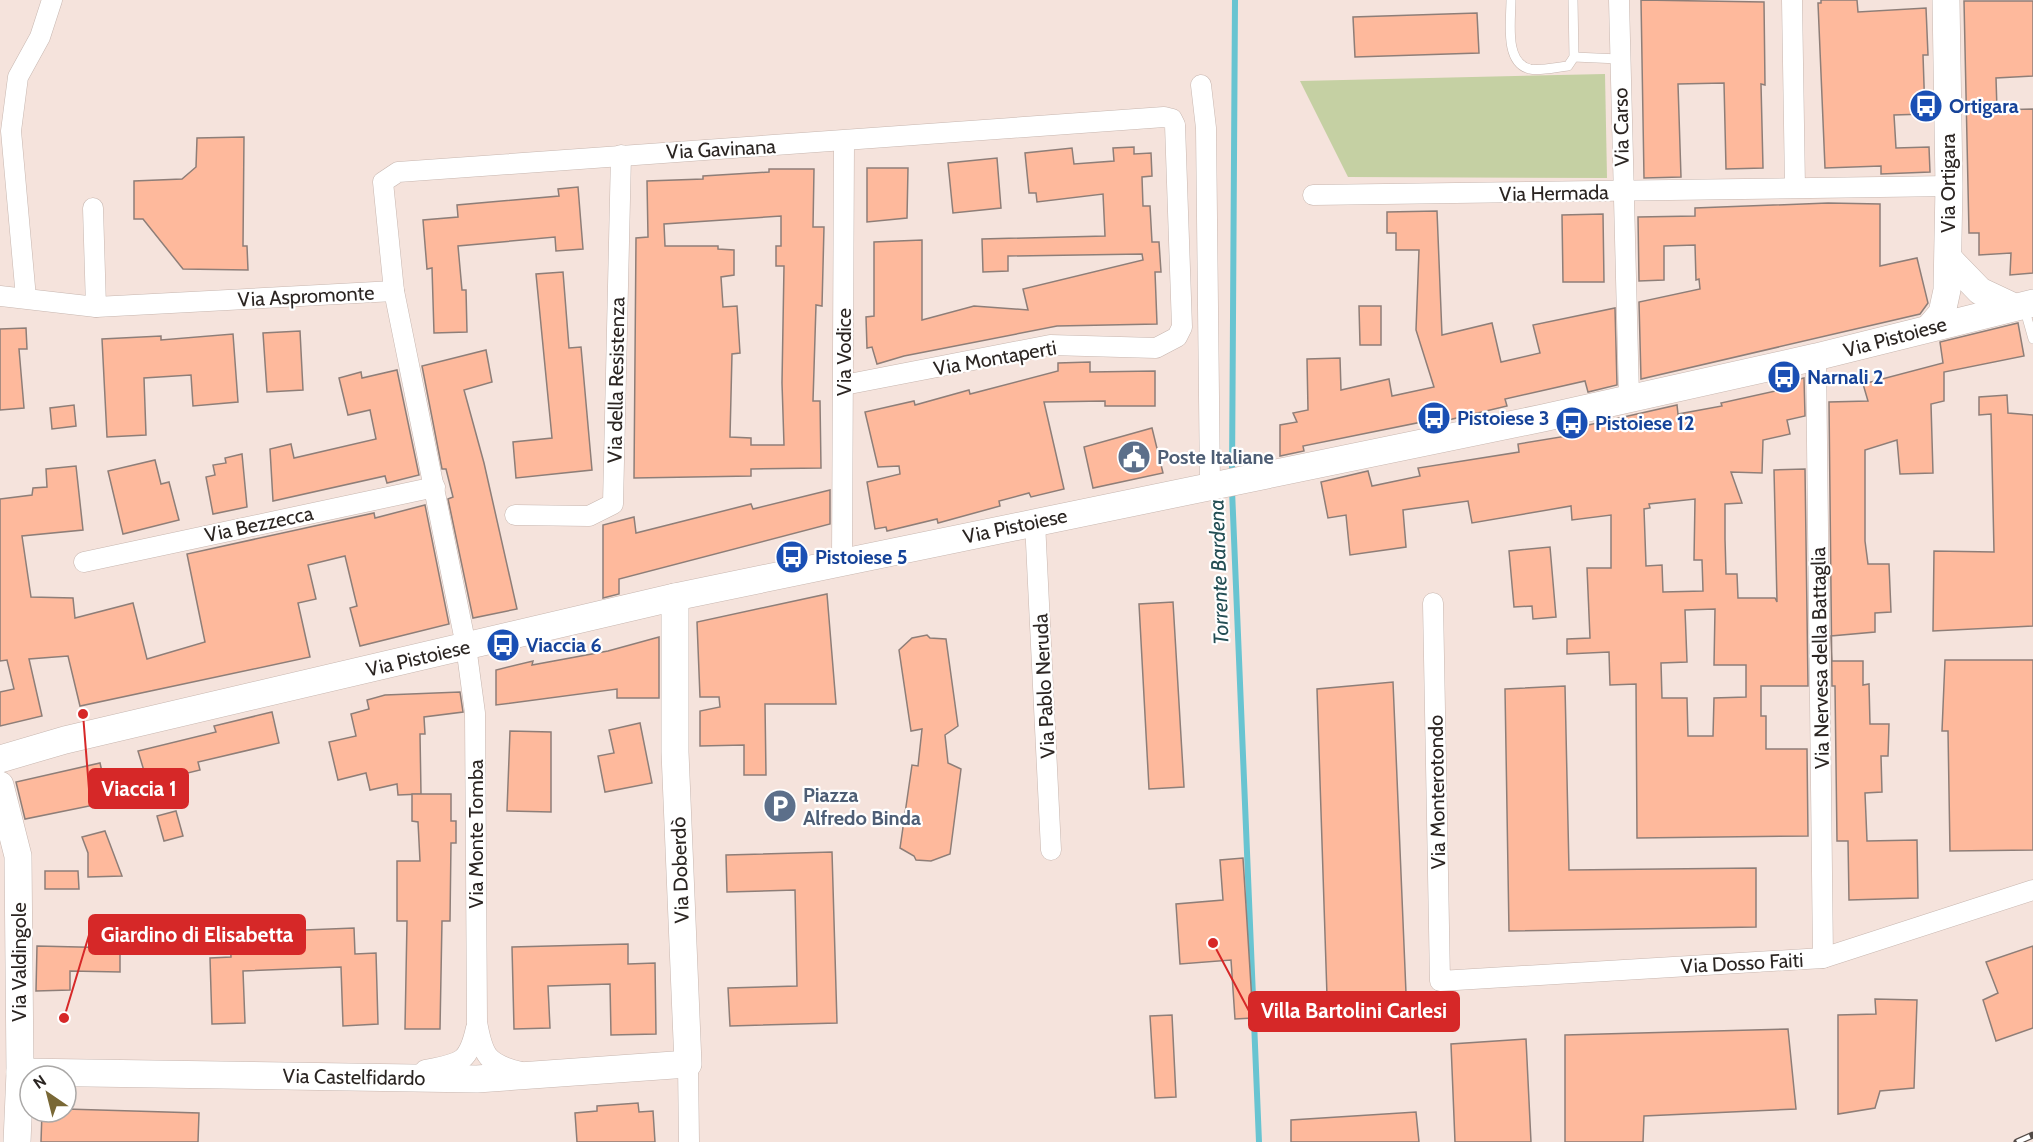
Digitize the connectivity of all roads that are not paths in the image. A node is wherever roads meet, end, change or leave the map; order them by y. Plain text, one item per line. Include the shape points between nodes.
1 (52, 0) edge
2 (1511, 0) edge
3 (1573, 0) edge
4 (1619, 0) edge
5 (1792, 0) edge
6 (1946, 0) edge
7 (1574, 57) junction
8 (1619, 59) junction
9 (1201, 86) dead end
10 (1172, 119) joint
11 (844, 142) junction
12 (621, 155) junction
13 (1949, 186) junction
14 (1795, 187) junction
15 (1623, 192) junction
16 (1313, 195) dead end
17 (93, 208) dead end
18 (1948, 259) junction
19 (394, 291) junction
20 (0, 296) edge
21 (26, 298) junction
22 (2023, 305) edge
23 (96, 307) junction
24 (1930, 327) junction
25 (2033, 339) edge
26 (1816, 357) junction
27 (844, 385) junction
28 (1629, 398) junction
29 (1216, 484) junction
30 (435, 487) junction
31 (515, 515) dead end
32 (1035, 522) junction
33 (84, 561) dead end
34 (842, 562) junction
35 (675, 597) junction
36 (1433, 603) dead end
37 (466, 646) junction
38 (0, 759) edge
39 (0, 785) edge
40 (1051, 850) dead end
41 (2033, 890) edge
42 (1823, 958) junction
43 (1440, 981) joint
44 (477, 1022) junction
45 (20, 1064) edge
46 (688, 1064) junction
47 (78, 1073) edge
48 (531, 1075) junction
49 (391, 1077) junction
50 (18, 1107) edge
51 (16, 1142) edge
52 (689, 1142) edge

1 - 21 street via 40,37 18,77 11,131
2 - 7 lane via 1513,54 1518,64 1531,69 1569,66
3 - 7 lane
4 - 8 street, Via Carso
5 - 14 street
6 - 13 main road, Via Ortigara
7 - 8 lane
8 - 15 street, Via Carso
9 - 29 street via 1207,140
10 - 11 street, Via Gavinana
10 - 27 street, Via Montaperti via 1182,327 1177,337 1156,348 1050,345
11 - 12 street, Via Gavinana
11 - 27 street, Via Vodice
12 - 19 street, Via Gavinana via 398,172 388,177 383,190
12 - 31 street, Via della Resistenza via 613,504 589,516
13 - 14 street, Via Hermada
13 - 18 main road, Via Ortigara
14 - 15 street, Via Hermada
15 - 16 street, Via Hermada
15 - 28 street, Via Carso
17 - 23 street
18 - 22 main road via 1980,291
18 - 24 main road, Via Ortigara via 1946,302
19 - 23 street, Via Aspromonte
19 - 30 street, Via Aspromonte
20 - 21 street, Via Aspromonte
21 - 23 street, Via Aspromonte
22 - 24 main road, Via Pistoiese
22 - 25 lane
24 - 26 main road, Via Pistoiese
26 - 28 main road, Via Pistoiese
26 - 42 street, Via Nervesa della Battaglia
27 - 34 street, Via Vodice
28 - 29 main road, Via Pistoiese
29 - 32 main road, Via Pistoiese
30 - 33 street, Via Bezzecca
30 - 37 street, Via Aspromonte
32 - 34 main road, Via Pistoiese
32 - 40 street, Via Pablo Neruda
34 - 35 main road, Via Pistoiese
35 - 37 main road, Via Pistoiese
35 - 46 main road, Via Doberdò via 675,752
36 - 43 street, Via Monterotondo
37 - 38 main road, Via Pistoiese via 65,740
37 - 44 street, Via Monte Tomba via 475,713
39 - 45 main road, Via Valdingole via 18,856
41 - 42 street, Via Dosso Faiti
42 - 43 street, Via Dosso Faiti
44 - 48 street, Via Monte Tomba via 481,1047 488,1058 495,1064
44 - 49 street, Via Monte Tomba via 469,1053 460,1062
46 - 48 main road, Via Castelfidardo
46 - 52 street, Via Doberdò
47 - 49 main road, Via Castelfidardo
48 - 49 main road, Via Castelfidardo via 477,1079
50 - 51 main road, Via Valdingole

